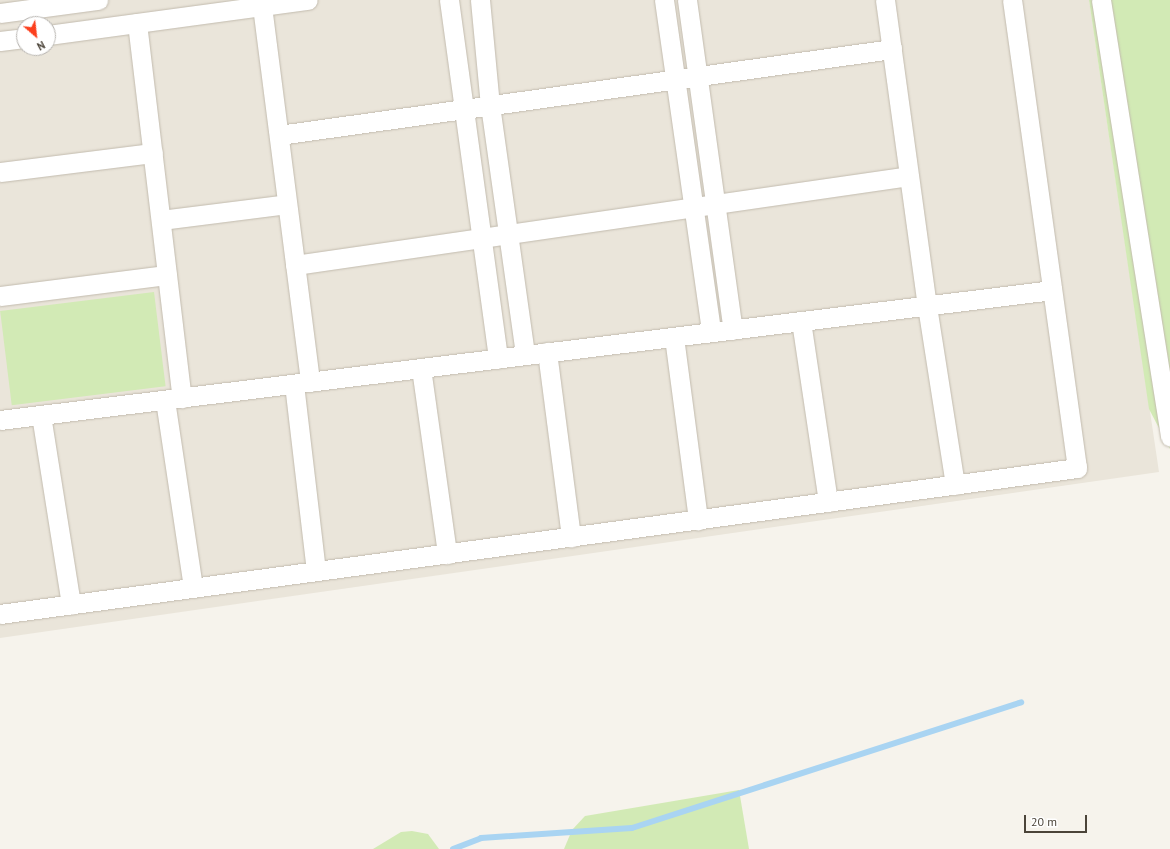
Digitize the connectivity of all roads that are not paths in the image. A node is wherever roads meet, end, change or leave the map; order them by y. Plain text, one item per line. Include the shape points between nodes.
1 (98, 0) edge
2 (308, 0) edge
3 (449, 0) edge
4 (480, 0) edge
5 (664, 0) edge
6 (687, 0) edge
7 (885, 0) edge
8 (1012, 0) edge
9 (1100, 0) edge
10 (262, 6) junction
11 (0, 13) edge
12 (137, 23) junction
13 (56, 34) edge
14 (16, 39) edge
15 (0, 41) edge
16 (892, 49) junction
17 (698, 76) junction
18 (674, 79) junction
19 (490, 105) junction
20 (462, 109) junction
21 (278, 135) junction
22 (153, 154) junction
23 (0, 172) edge
24 (909, 176) junction
25 (287, 204) junction
26 (716, 204) junction
27 (692, 208) junction
28 (161, 220) junction
29 (509, 234) junction
30 (481, 238) junction
31 (295, 265) junction
32 (167, 274) junction
33 (1052, 290) junction
34 (0, 296) edge
35 (927, 306) junction
36 (801, 321) junction
37 (733, 330) junction
38 (711, 332) junction
39 (674, 337) junction
40 (547, 352) junction
41 (525, 355) junction
42 (498, 359) junction
43 (421, 368) junction
44 (302, 383) junction
45 (174, 399) junction
46 (41, 415) junction
47 (0, 420) edge
48 (1170, 437) edge
49 (956, 485) junction
50 (828, 502) junction
51 (698, 520) junction
52 (572, 537) junction
53 (447, 554) junction
54 (316, 571) junction
55 (193, 588) junction
56 (71, 605) junction
57 (0, 614) edge

1 - 11 street
2 - 10 street
3 - 20 street
4 - 19 street
5 - 18 street
6 - 17 street
7 - 16 street
8 - 33 street
9 - 48 street
10 - 12 street
10 - 21 street
12 - 13 street
12 - 22 street
14 - 15 street
16 - 17 street
16 - 24 street
17 - 18 street
17 - 26 street
18 - 19 street
18 - 27 street
19 - 20 street
19 - 29 street
20 - 21 street
20 - 30 street
21 - 25 street
22 - 23 street
22 - 28 street
24 - 26 street
24 - 35 street
25 - 28 street
25 - 31 street
26 - 27 street
26 - 37 street
27 - 29 street
27 - 38 street
28 - 32 street
29 - 30 street
29 - 41 street
30 - 31 street
30 - 42 street
31 - 44 street
32 - 34 street
32 - 45 street
33 - 35 street
33 - 49 street via 1077,468
35 - 36 street
35 - 49 street
36 - 37 street
36 - 50 street
37 - 38 street
38 - 39 street
39 - 40 street
39 - 51 street
40 - 41 street
40 - 52 street
41 - 42 street
42 - 43 street
43 - 44 street
43 - 53 street
44 - 45 street
44 - 54 street
45 - 46 street
45 - 55 street
46 - 47 street
46 - 56 street
49 - 50 street
50 - 51 street
51 - 52 street
52 - 53 street
53 - 54 street
54 - 55 street
55 - 56 street
56 - 57 street

